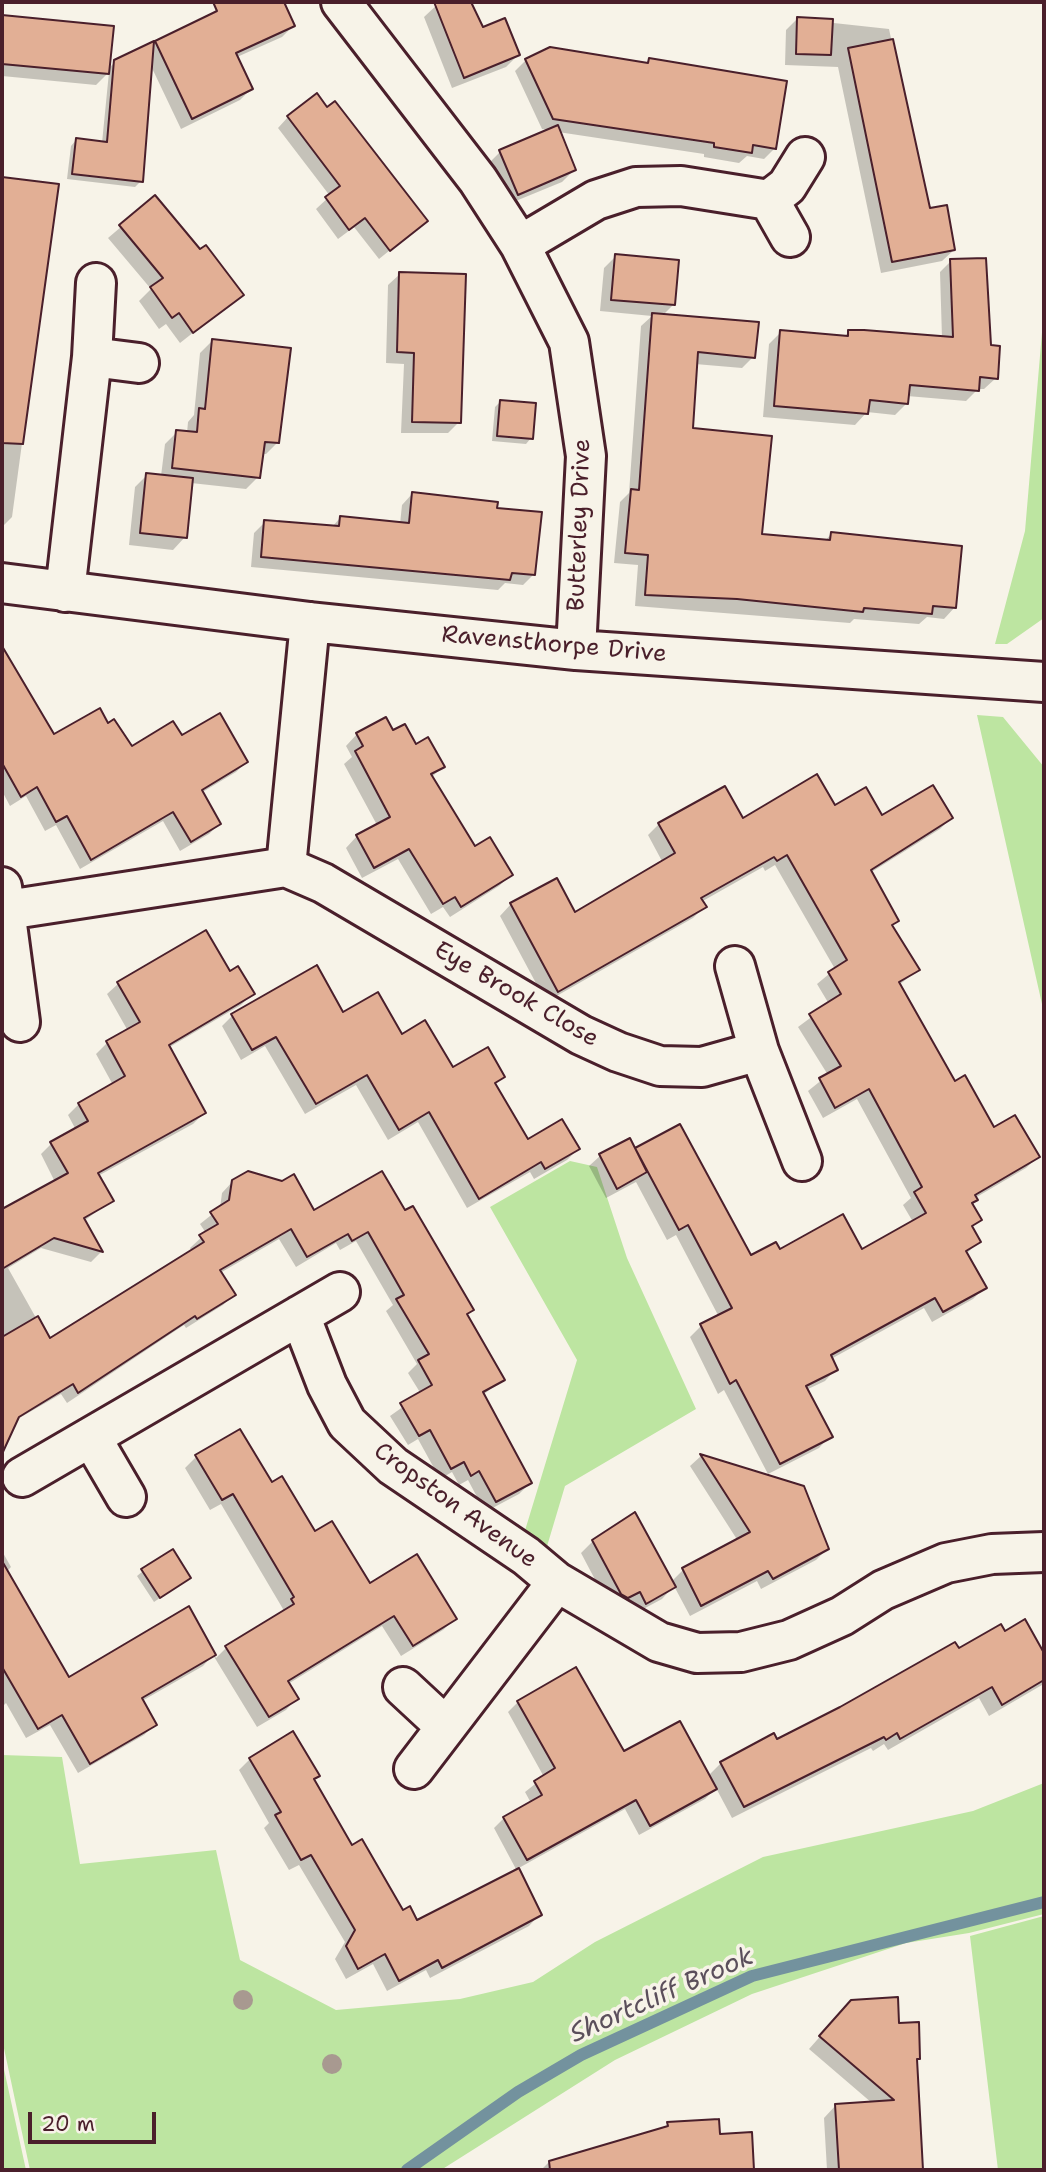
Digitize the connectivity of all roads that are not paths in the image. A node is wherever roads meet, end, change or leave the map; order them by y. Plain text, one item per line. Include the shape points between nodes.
1 (341, 2) edge
2 (805, 157) dead end
3 (769, 200) junction
4 (790, 237) dead end
5 (520, 245) junction
6 (96, 283) dead end
7 (92, 357) junction
8 (139, 363) dead end
9 (2, 583) edge
10 (65, 592) junction
11 (310, 622) junction
12 (576, 650) junction
13 (1044, 682) edge
14 (286, 867) junction
15 (4, 899) edge
16 (735, 966) dead end
17 (20, 1022) dead end
18 (759, 1051) junction
19 (802, 1161) dead end
20 (340, 1292) dead end
21 (300, 1315) junction
22 (91, 1437) junction
23 (22, 1477) dead end
24 (126, 1497) dead end
25 (1044, 1552) edge
26 (557, 1583) junction
27 (403, 1687) dead end
28 (445, 1726) junction
29 (414, 1769) dead end

1 - 5 street, Butterley Drive via 478,180
2 - 3 street via 787,186
3 - 4 street
3 - 5 street via 681,186 636,187 596,200
5 - 12 street, Butterley Drive via 569,342 580,400 586,456
6 - 7 street
7 - 8 street
7 - 10 street
9 - 10 street, Ravensthorpe Drive
10 - 11 street, Ravensthorpe Drive
11 - 12 street, Ravensthorpe Drive
11 - 14 street
12 - 13 street, Ravensthorpe Drive
14 - 15 street
14 - 18 street, Eye Brook Close via 323,883 581,1035 618,1052 660,1066 702,1067
15 - 17 street
16 - 18 street
18 - 19 street
20 - 21 street
21 - 22 street
21 - 26 street, Cropston Avenue via 347,1423 393,1466 526,1556
22 - 23 street
22 - 24 street
25 - 26 street, Cropston Avenue via 992,1554 946,1563 789,1640 741,1652 697,1653 659,1642
26 - 28 street, Cropston Avenue
27 - 28 street
28 - 29 street, Cropston Avenue

